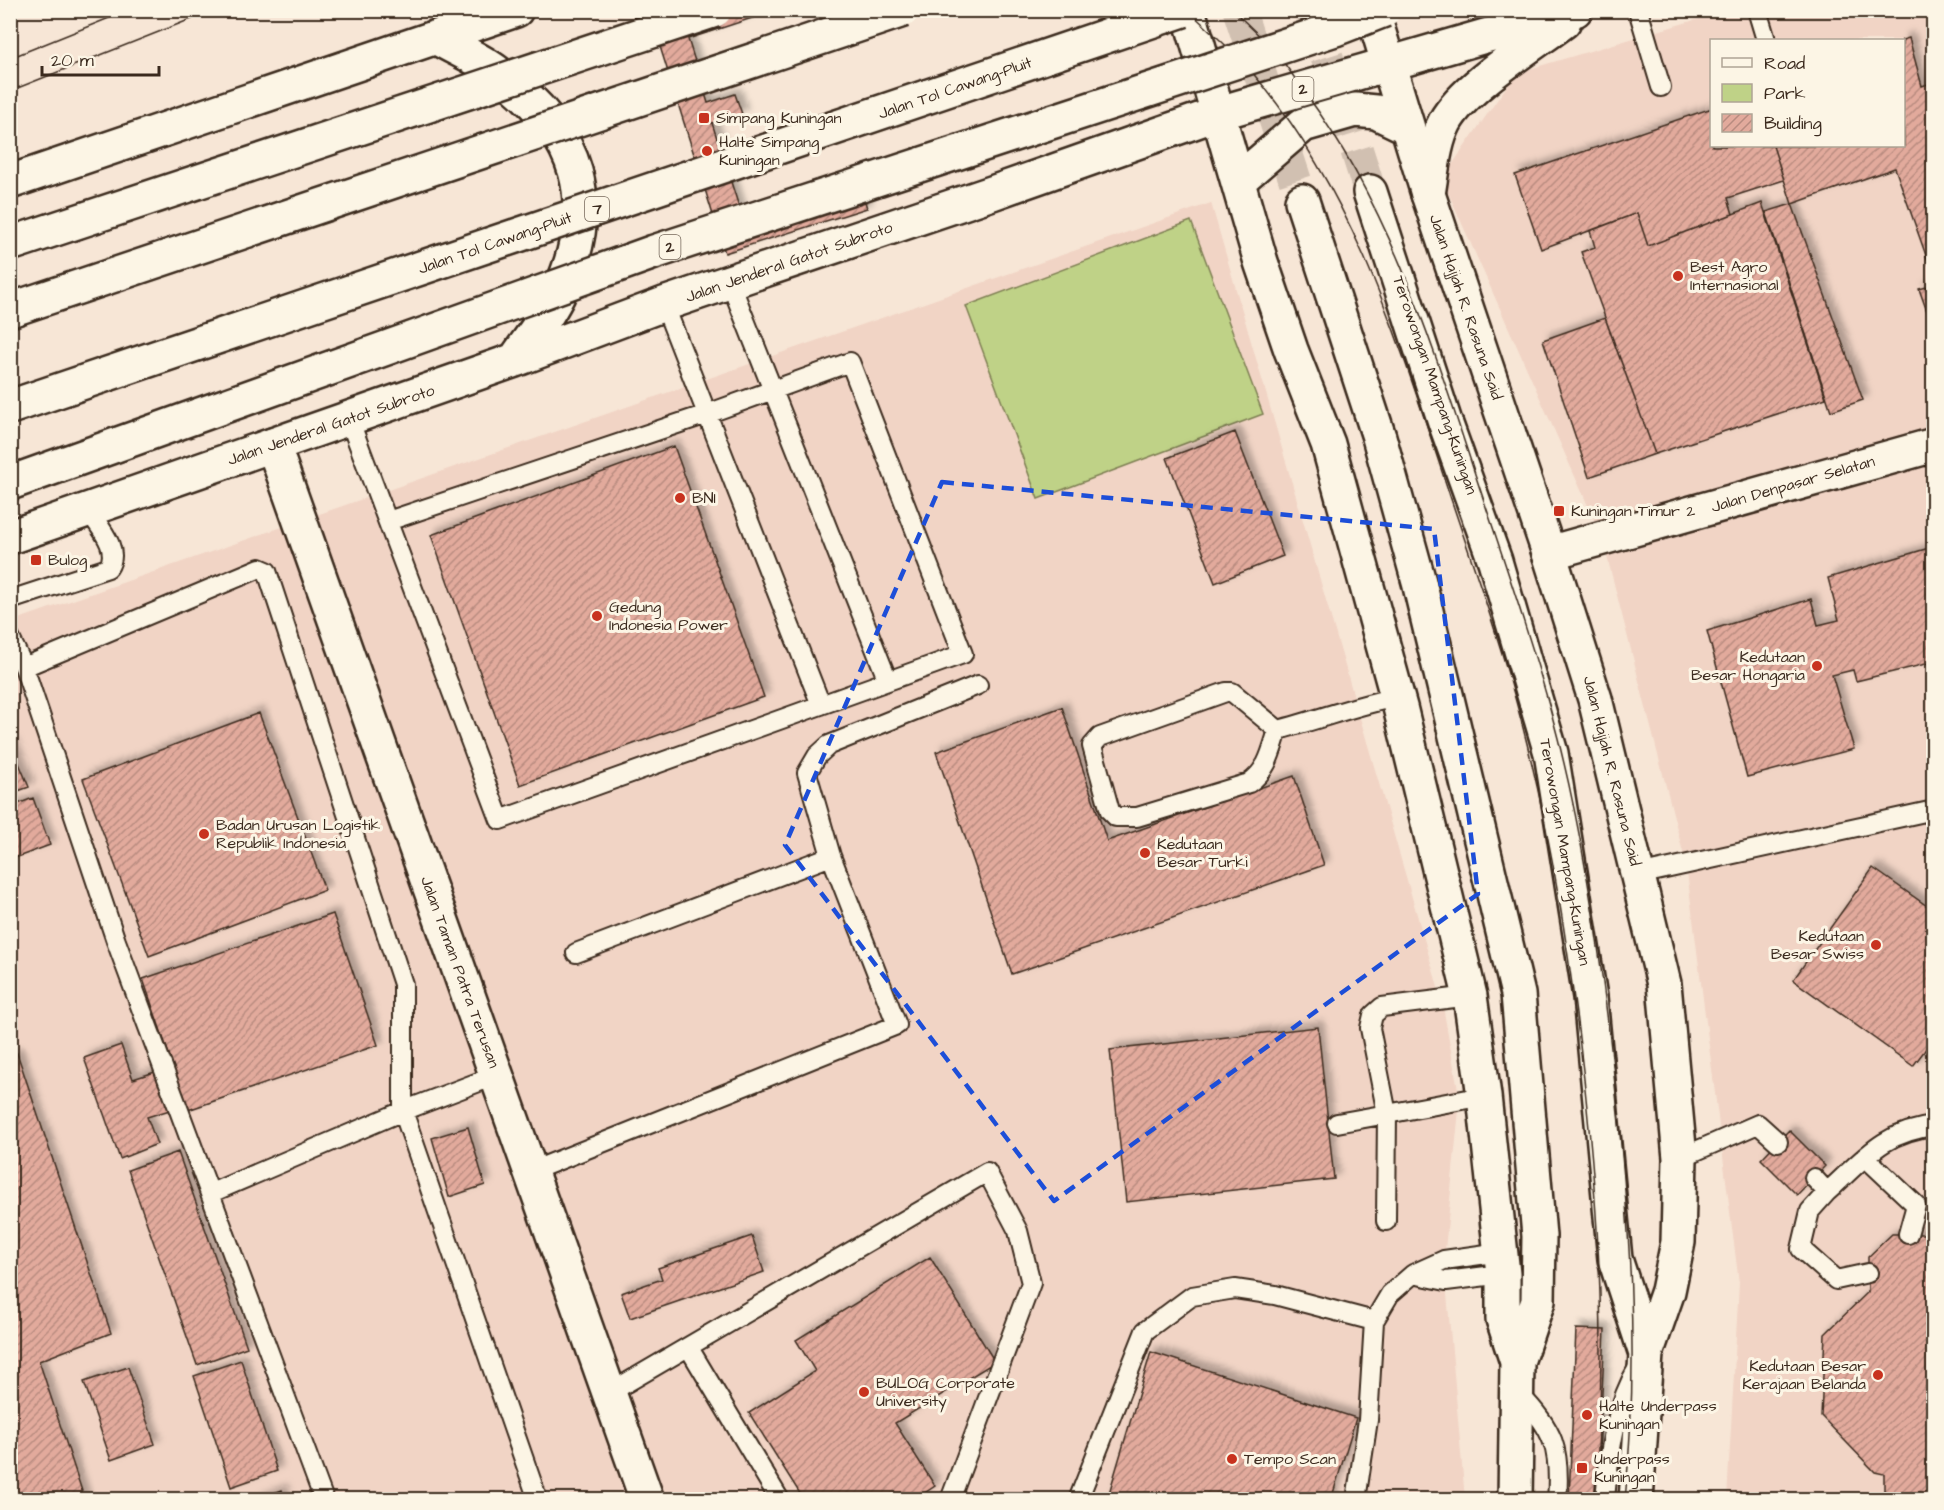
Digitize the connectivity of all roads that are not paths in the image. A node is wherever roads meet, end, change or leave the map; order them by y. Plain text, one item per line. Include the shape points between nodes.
1 (516, 10) edge
2 (715, 10) edge
3 (903, 10) edge
4 (1183, 10) edge
5 (1188, 10) edge
6 (1372, 10) edge
7 (1384, 10) edge
8 (1576, 10) edge
9 (1638, 10) edge
10 (1757, 10) edge
11 (439, 39) junction
12 (1766, 39) edge
13 (1388, 64) junction
14 (1661, 87) dead end
15 (1219, 113) junction
16 (1407, 128) junction
17 (1238, 181) junction
18 (10, 182) edge
19 (1370, 192) tunnel mouth
20 (1428, 194) junction
21 (1302, 201) tunnel mouth
22 (10, 244) edge
23 (730, 282) junction
24 (664, 304) junction
25 (10, 310) edge
26 (515, 360) junction
27 (773, 390) junction
28 (10, 407) edge
29 (707, 414) junction
30 (349, 419) junction
31 (273, 445) junction
32 (1934, 445) edge
33 (10, 483) edge
34 (88, 510) junction
35 (388, 521) junction
36 (10, 537) edge
37 (1549, 553) junction
38 (10, 600) edge
39 (10, 638) edge
40 (24, 667) junction
41 (888, 681) junction
42 (978, 685) dead end
43 (1399, 702) junction
44 (821, 705) junction
45 (1278, 730) junction
46 (1934, 810) edge
47 (831, 856) junction
48 (1638, 875) junction
49 (576, 953) dead end
50 (1470, 996) junction
51 (497, 1076) junction
52 (1484, 1096) junction
53 (403, 1111) junction
54 (1387, 1114) junction
55 (1337, 1123) dead end
56 (1934, 1126) edge
57 (1778, 1142) dead end
58 (1865, 1157) junction
59 (1680, 1158) junction
60 (532, 1171) junction
61 (1814, 1178) dead end
62 (1827, 1192) junction
63 (211, 1193) junction
64 (1386, 1221) dead end
65 (1908, 1234) dead end
66 (1502, 1263) junction
67 (1868, 1273) dead end
68 (1374, 1321) junction
69 (689, 1348) junction
70 (1646, 1354) junction
71 (1517, 1378) junction
72 (609, 1393) junction
73 (646, 1499) edge
74 (324, 1500) edge
75 (538, 1500) edge
76 (780, 1500) edge
77 (950, 1500) edge
78 (1078, 1500) edge
79 (1356, 1500) edge
80 (1515, 1500) edge
81 (1557, 1500) edge
82 (1605, 1500) edge
83 (1636, 1500) edge

1 - 11 main road
2 - 22 main road, bridge
3 - 25 main road, bridge
4 - 28 main road, Jalan Tol Cawang–Pluit / 7, bridge
5 - 15 main road
6 - 13 main road, Jalan Hajjah R. Rasuna Said
7 - 33 main road, 2, bridge via 654,252
8 - 13 main road, Jalan Jenderal Gatot Subroto / 2
8 - 20 main road via 1454,109 1438,140
9 - 14 lane
10 - 12 lane
11 - 18 main road
11 - 26 main road via 496,71 533,101 552,122 568,152 582,195 577,248 557,297
13 - 15 main road, Jalan Jenderal Gatot Subroto / 2
13 - 16 main road, Jalan Hajjah R. Rasuna Said
15 - 17 main road
15 - 23 main road, Jalan Jenderal Gatot Subroto / 2
16 - 17 main road via 1376,112 1355,110 1303,125
16 - 20 main road, Jalan Hajjah R. Rasuna Said
17 - 43 main road via 1291,350 1328,444
19 - 70 main road, Terowongan Mampang-Kuningan via 1495,561 1551,753 1590,997 1615,1259
20 - 37 main road, Jalan Hajjah R. Rasuna Said
21 - 71 main road via 1379,437 1419,582 1518,994 1539,1236 1538,1301
23 - 24 main road, Jalan Jenderal Gatot Subroto / 2
23 - 27 lane
24 - 26 main road, Jalan Jenderal Gatot Subroto / 2
24 - 29 lane
26 - 30 main road, Jalan Jenderal Gatot Subroto / 2
27 - 29 lane
27 - 41 lane
27 - 41 lane via 850,362 855,374 963,654
29 - 35 lane
29 - 44 lane
30 - 31 main road, Jalan Jenderal Gatot Subroto / 2
30 - 35 lane
31 - 34 main road, Jalan Jenderal Gatot Subroto / 2
31 - 51 main road, Jalan Taman Patra Terusan
32 - 37 main road, Jalan Denpasar Selatan
34 - 36 main road, Jalan Jenderal Gatot Subroto / 2
34 - 38 lane via 113,553 108,568
35 - 44 lane via 500,820
37 - 48 main road, Jalan Hajjah R. Rasuna Said via 1595,699
39 - 40 lane
40 - 53 lane via 260,568 267,571 403,984
40 - 63 lane via 116,941
41 - 44 lane
42 - 47 lane via 860,731 829,745 817,756 807,773
43 - 45 lane via 1358,716 1337,715
43 - 50 main road
45 - 45 lane via 1232,692 1226,692 1100,737 1092,746 1110,811 1116,817 1137,817 1249,783 1267,766
46 - 48 lane
47 - 49 lane
47 - 60 lane via 897,1025
48 - 59 main road, Jalan Hajjah R. Rasuna Said via 1664,984
50 - 52 main road
50 - 54 lane via 1382,1007 1373,1015 1370,1028
51 - 53 lane
51 - 60 main road, Jalan Taman Patra Terusan
52 - 54 lane
52 - 66 main road
53 - 63 lane
53 - 75 lane
54 - 55 lane
54 - 64 lane
56 - 58 lane via 1909,1129 1884,1140
57 - 59 lane via 1758,1124
58 - 62 lane
58 - 65 lane via 1916,1205
59 - 70 main road, Jalan Hajjah R. Rasuna Said via 1678,1242 1668,1291
60 - 72 main road, Jalan Taman Patra Terusan
61 - 62 lane
62 - 67 lane via 1810,1211 1801,1249 1836,1280
63 - 74 lane
66 - 68 lane via 1446,1281 1413,1274 1390,1294
66 - 71 main road via 1503,1319
68 - 78 lane via 1235,1288 1192,1296 1145,1331
68 - 79 lane via 1368,1420
69 - 72 lane
69 - 76 lane
69 - 77 lane via 987,1172 1018,1231 1031,1283
70 - 82 lane via 1627,1384 1616,1419
70 - 83 main road, Jalan Hajjah R. Rasuna Said
71 - 80 main road
71 - 81 lane via 1555,1444 1560,1466
72 - 73 main road, Jalan Taman Patra Terusan

